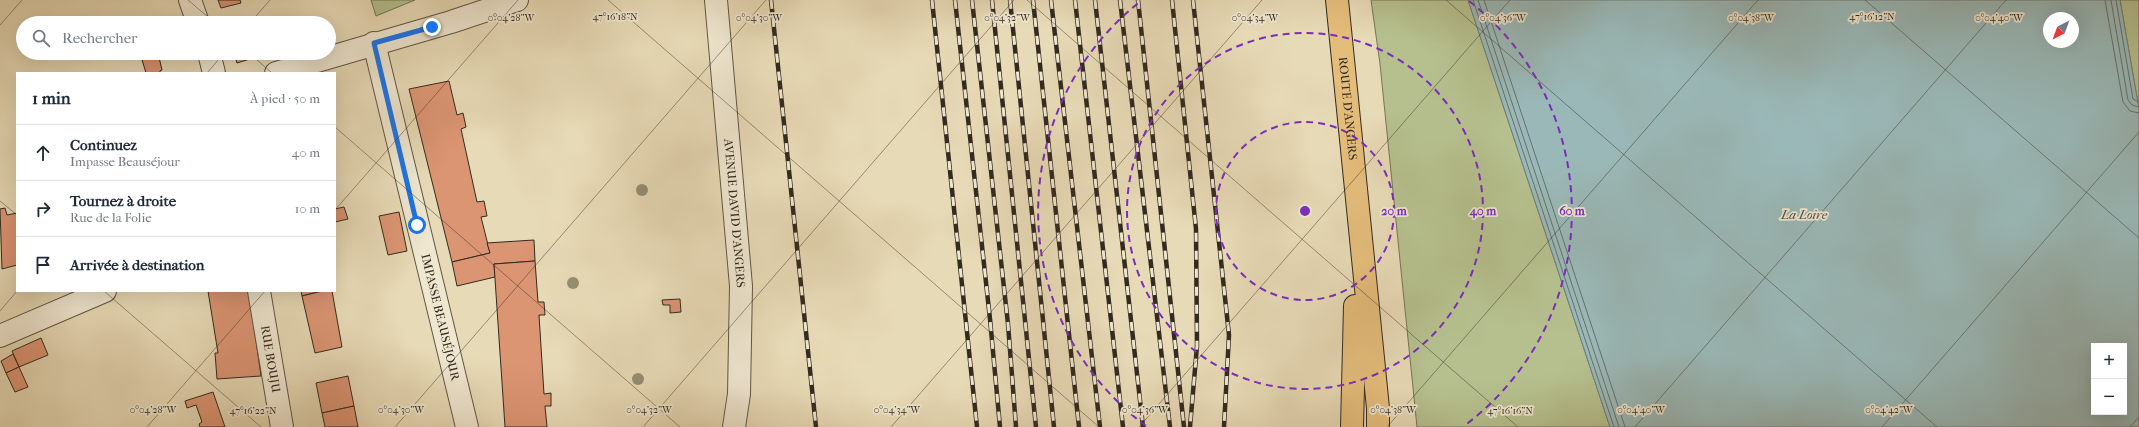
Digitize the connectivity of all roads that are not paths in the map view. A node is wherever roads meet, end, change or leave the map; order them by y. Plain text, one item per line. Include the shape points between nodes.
1 (190, 0) edge
2 (517, 0) edge
3 (716, 0) edge
4 (1338, 0) edge
5 (196, 16) edge
6 (374, 43) junction
7 (336, 55) edge
8 (211, 60) edge
9 (318, 60) edge
10 (214, 72) edge
11 (279, 72) edge
12 (1358, 217) junction
13 (103, 292) edge
14 (259, 292) edge
15 (0, 336) edge
16 (282, 427) edge
17 (467, 427) edge
18 (734, 427) edge
19 (1352, 427) edge
20 (1378, 427) edge

1 - 5 street
2 - 6 street via 451,22
3 - 18 street, AVENUE DAVID D'ANGERS via 741,286 739,394
4 - 12 main road, ROUTE D'ANGERS
6 - 7 street
6 - 17 street, IMPASSE BEAUSÉJOUR
8 - 10 street
9 - 11 street
12 - 19 main road, ROUTE D'ANGERS
12 - 20 main road, ROUTE D'ANGERS
13 - 15 street
14 - 16 street, RUE BOUJU

